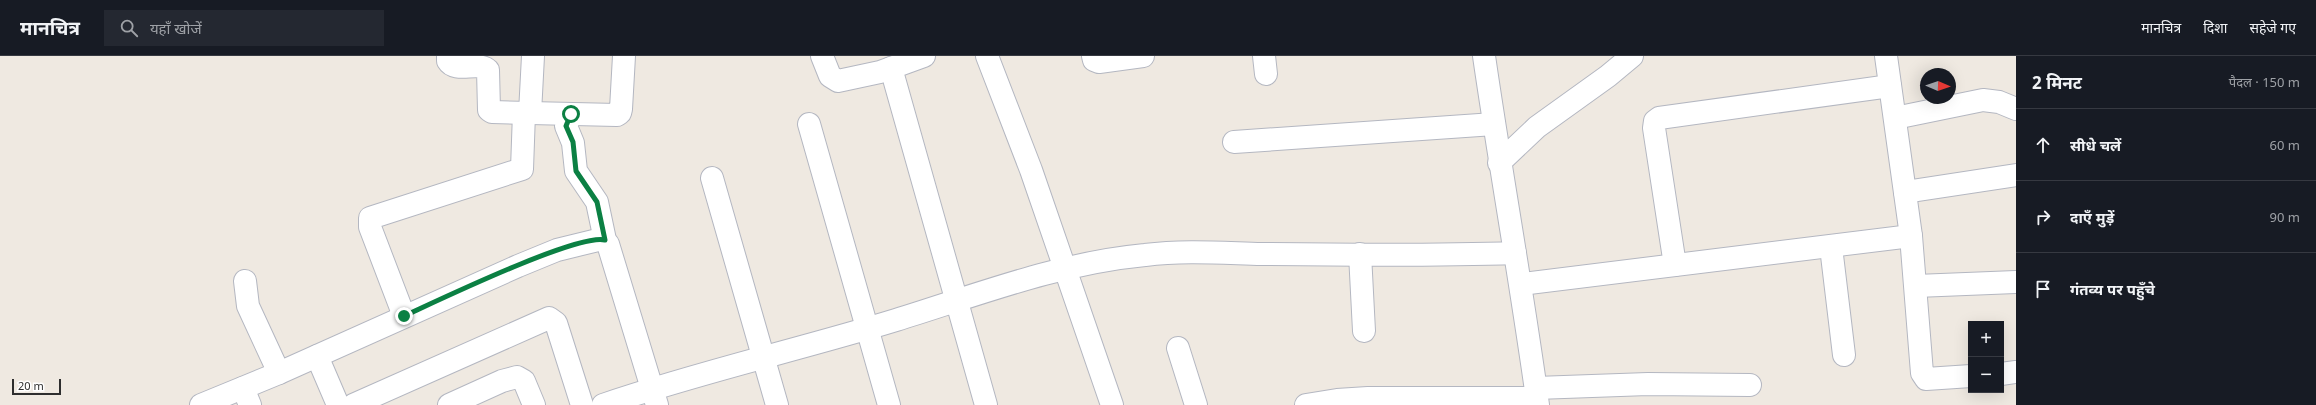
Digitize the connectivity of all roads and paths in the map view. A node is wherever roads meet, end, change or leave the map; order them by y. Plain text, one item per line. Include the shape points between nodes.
1 (448, 56) edge
2 (533, 56) edge
3 (624, 56) edge
4 (822, 56) edge
5 (924, 56) edge
6 (987, 56) edge
7 (1093, 56) edge
8 (1143, 56) edge
9 (1484, 56) edge
10 (1632, 56) edge
11 (1886, 56) edge
12 (891, 68) junction
13 (1890, 86) junction
14 (2016, 109) edge
15 (527, 113) junction
16 (571, 114) junction
17 (1895, 118) junction
18 (809, 124) dead end
19 (1484, 124) junction
20 (1234, 142) dead end
21 (1499, 163) junction
22 (2016, 175) edge
23 (712, 178) dead end
24 (1905, 192) junction
25 (1911, 236) junction
26 (605, 240) junction
27 (1830, 247) junction
28 (1505, 253) junction
29 (1360, 254) junction
30 (1675, 265) junction
31 (1065, 269) junction
32 (245, 280) dead end
33 (2016, 282) edge
34 (1522, 284) junction
35 (1916, 286) junction
36 (955, 300) junction
37 (404, 316) junction
38 (866, 327) junction
39 (1364, 331) dead end
40 (1178, 348) dead end
41 (1844, 355) dead end
42 (317, 356) junction
43 (763, 357) junction
44 (2016, 372) edge
45 (279, 373) junction
46 (2004, 374) edge
47 (1968, 376) edge
48 (1750, 385) dead end
49 (247, 397) edge
50 (655, 397) edge
51 (1531, 397) edge
52 (201, 405) edge
53 (338, 405) edge
54 (353, 405) edge
55 (450, 405) edge
56 (534, 405) edge
57 (582, 405) edge
58 (603, 405) edge
59 (777, 405) edge
60 (889, 405) edge
61 (986, 405) edge
62 (1112, 405) edge
63 (1196, 405) edge
64 (1306, 405) edge

1 - 15 street via 448,61 452,65 482,67 488,70 489,110
2 - 15 street
3 - 16 street via 620,113
4 - 12 street via 830,76 838,81
5 - 12 street
6 - 31 street via 1031,170
7 - 8 street via 1094,60 1099,62
9 - 19 street
10 - 21 street via 1537,127
11 - 13 street
12 - 36 street
13 - 17 street
13 - 30 street via 1659,118 1654,128
14 - 17 street via 1999,102 1983,100
15 - 16 street
15 - 37 street via 522,169 370,218 370,227
16 - 26 street via 566,126 573,142 576,169 597,202
17 - 24 street
18 - 38 street
19 - 20 street
19 - 21 street
21 - 28 street
22 - 24 street
23 - 43 street
24 - 25 street
25 - 27 street
25 - 35 street
26 - 37 street via 595,239 557,250
26 - 50 street
27 - 30 street
27 - 41 street
28 - 29 street
28 - 34 street
29 - 31 street via 1169,252
29 - 39 street
30 - 34 street
31 - 36 street
31 - 62 street
32 - 45 street via 248,306
33 - 35 street
34 - 51 street
35 - 47 street via 1923,378
36 - 38 street
36 - 61 street
37 - 42 street
38 - 43 street
38 - 60 street
40 - 63 street
42 - 45 street
42 - 53 street
43 - 50 street
43 - 59 street
44 - 46 street
45 - 49 street
48 - 51 street via 1648,384
49 - 52 street
50 - 58 street
51 - 64 street via 1368,398
54 - 57 street via 549,318 556,323
55 - 56 street via 517,377 524,381

